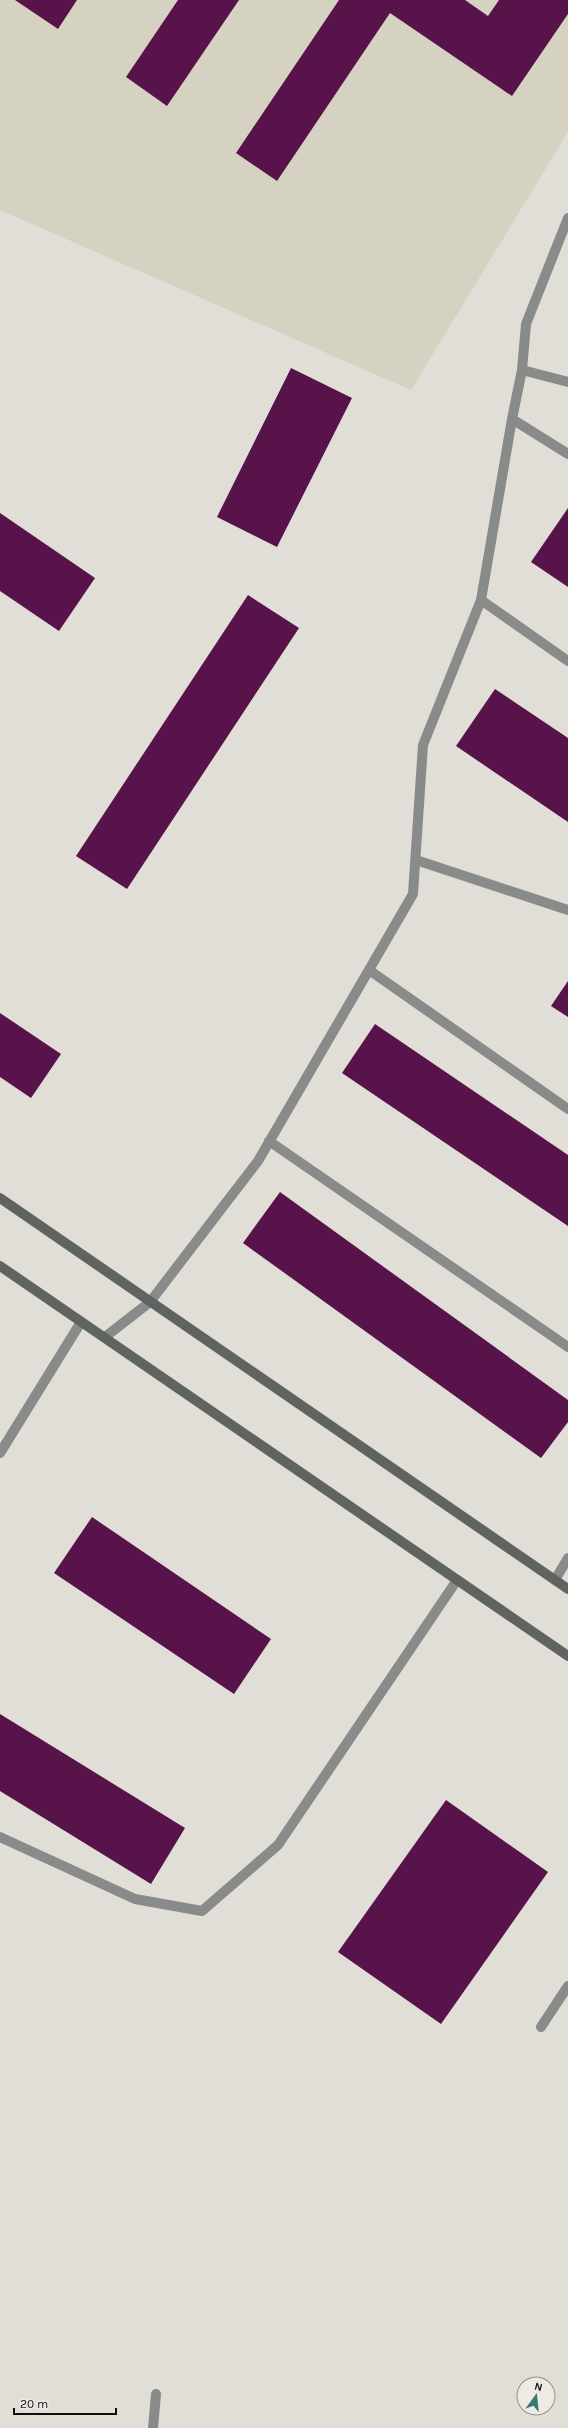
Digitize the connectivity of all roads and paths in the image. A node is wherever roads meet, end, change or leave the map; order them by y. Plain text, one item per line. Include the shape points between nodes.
1 (568, 218) edge
2 (522, 370) junction
3 (568, 382) edge
4 (512, 419) junction
5 (568, 454) edge
6 (481, 600) junction
7 (568, 661) edge
8 (416, 860) junction
9 (568, 910) edge
10 (369, 970) junction
11 (568, 1109) edge
12 (269, 1141) junction
13 (0, 1198) edge
14 (0, 1266) edge
15 (150, 1302) junction
16 (81, 1322) junction
17 (104, 1338) junction
18 (568, 1347) edge
19 (0, 1453) edge
20 (568, 1558) edge
21 (457, 1580) junction
22 (555, 1580) junction
23 (568, 1589) edge
24 (568, 1656) edge
25 (0, 1837) edge
26 (568, 1986) edge
27 (541, 2027) dead end
28 (156, 2394) dead end
29 (153, 2428) edge

1 - 2 street via 526,324
2 - 3 street
2 - 4 street
4 - 5 street
4 - 6 street
6 - 7 street
6 - 8 street via 423,745
8 - 9 street
8 - 10 street via 413,894
10 - 11 street
10 - 12 street
12 - 15 street via 258,1161
12 - 18 street
13 - 15 street
14 - 16 street
15 - 17 street
15 - 22 street
16 - 17 street
16 - 19 street
17 - 21 street
20 - 22 street
21 - 24 street
21 - 25 street via 278,1845 202,1911 135,1899
22 - 23 street
26 - 27 street
28 - 29 street

